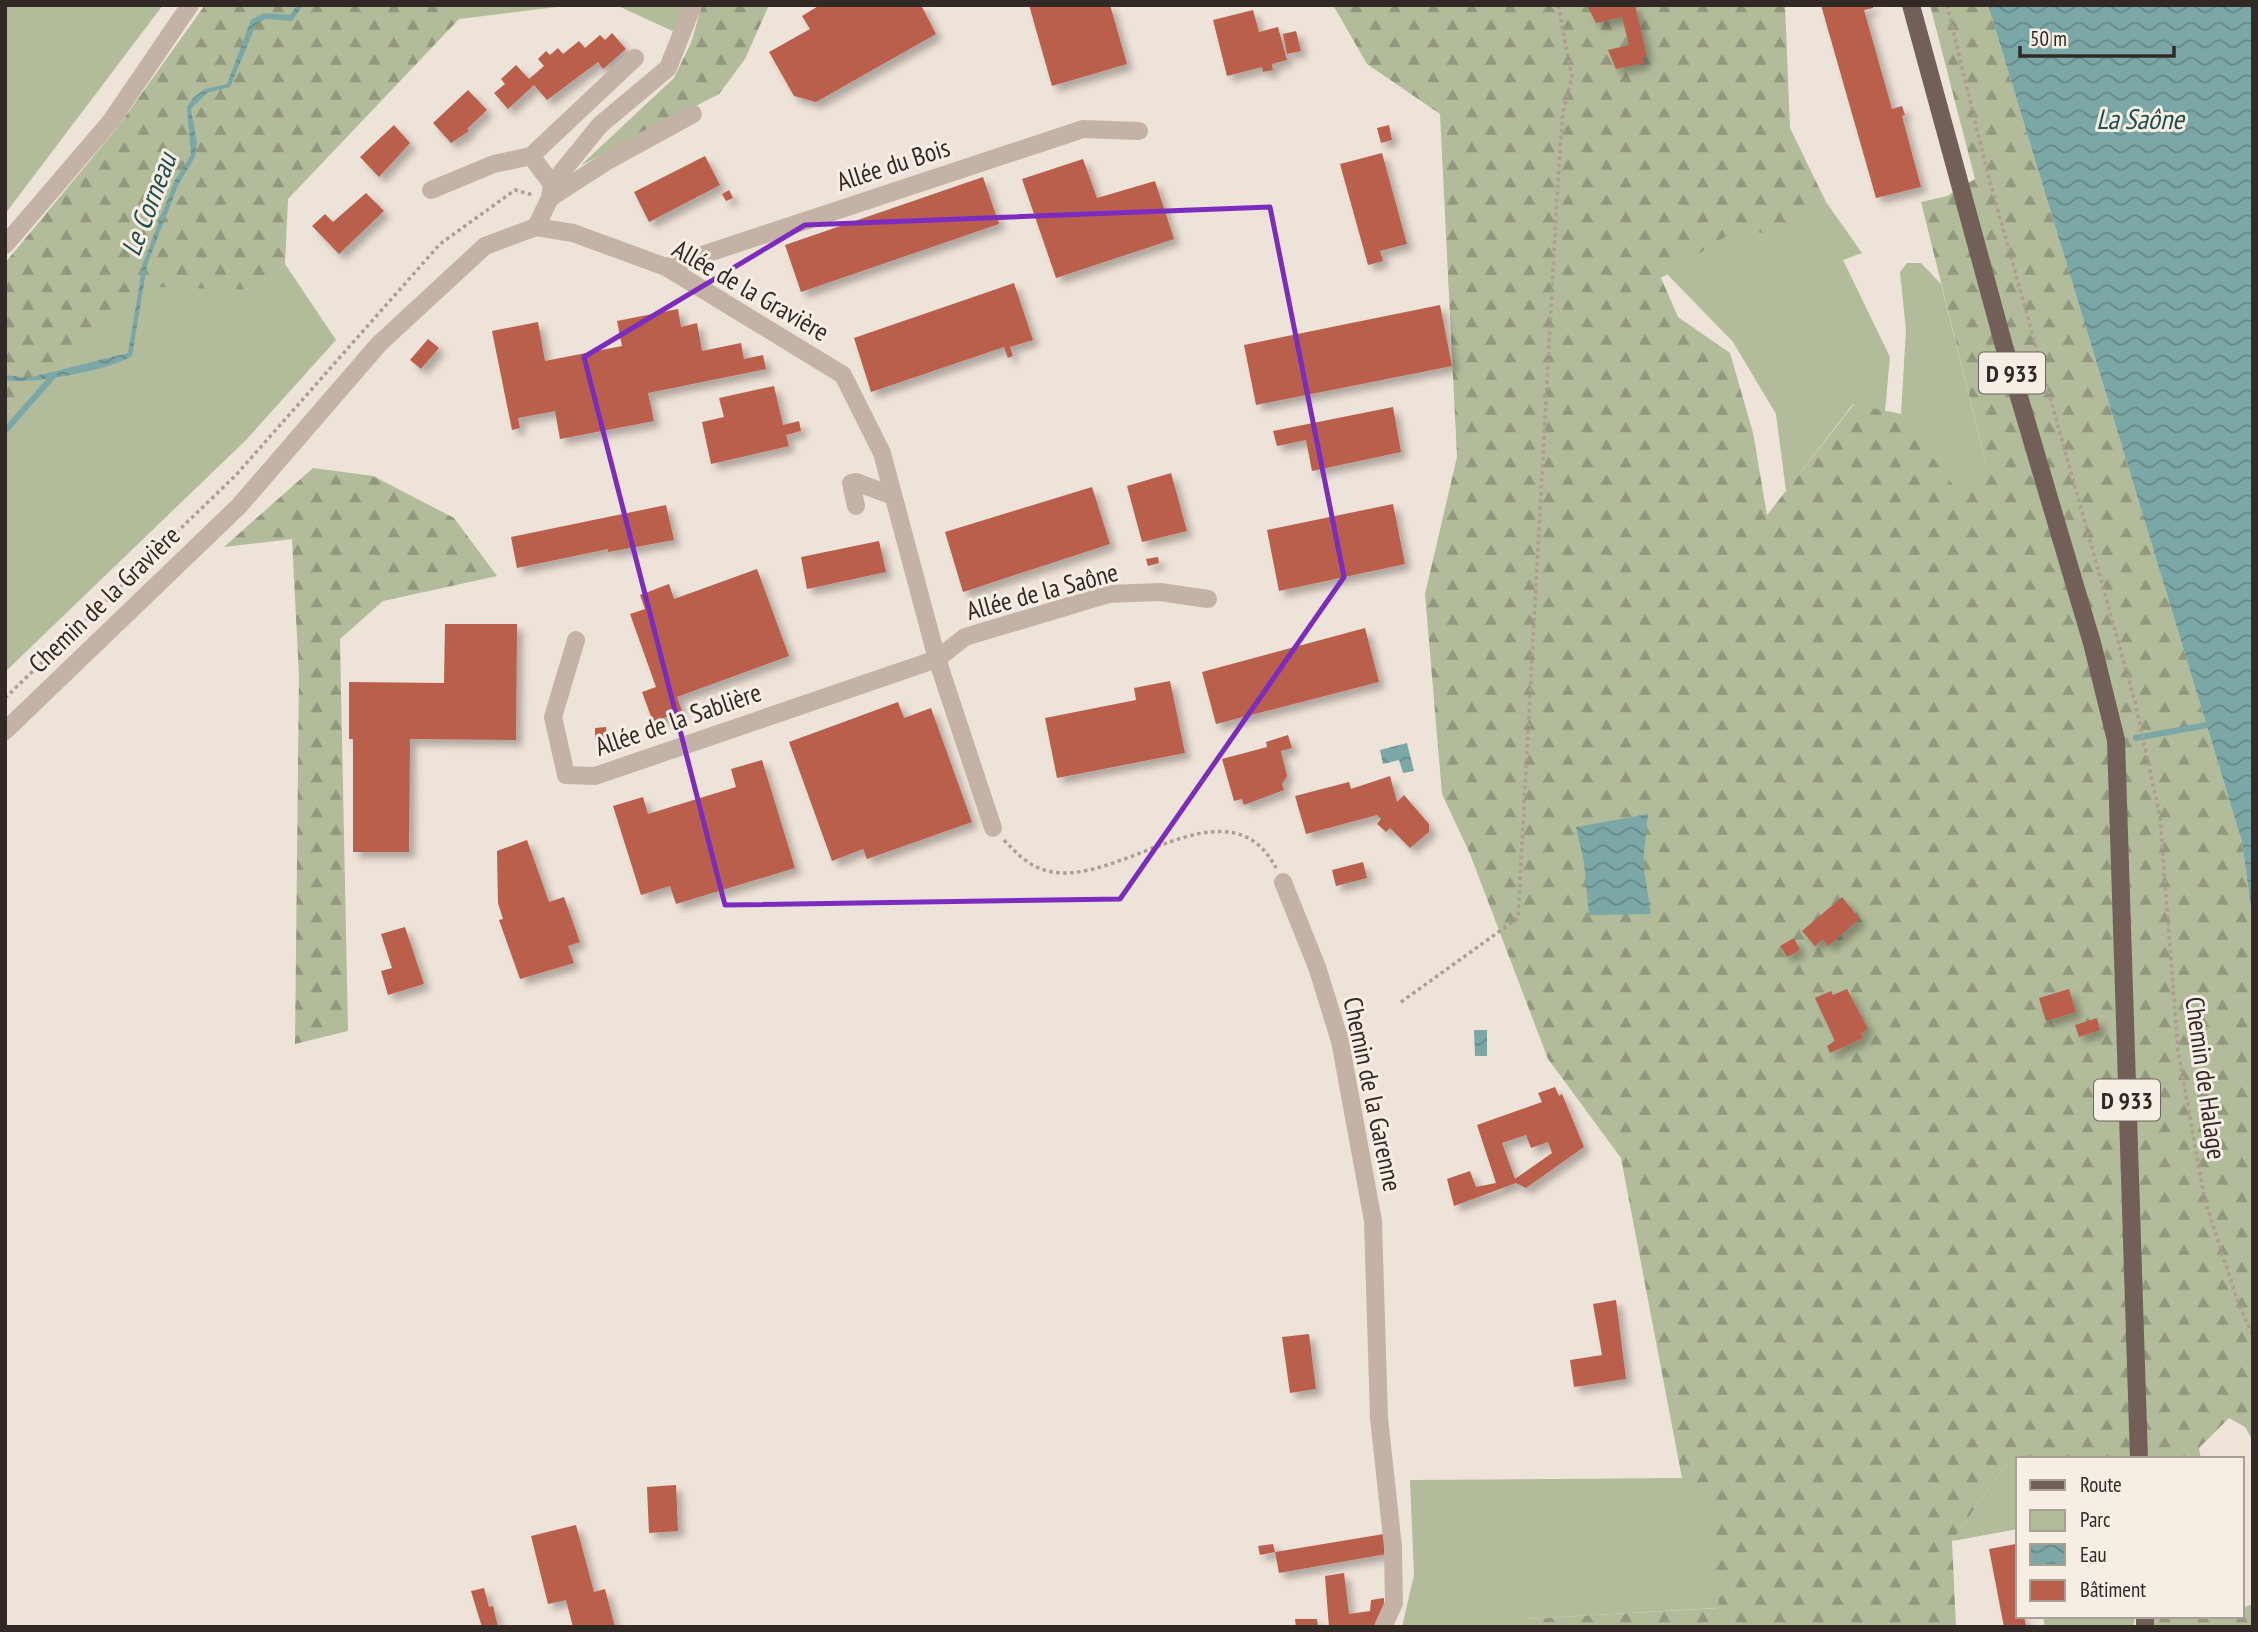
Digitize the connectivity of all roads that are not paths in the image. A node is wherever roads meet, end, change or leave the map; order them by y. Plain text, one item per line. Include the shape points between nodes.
1 (693, 5) edge
2 (1912, 5) edge
3 (186, 11) edge
4 (635, 58) dead end
5 (693, 114) dead end
6 (1139, 131) dead end
7 (531, 156) junction
8 (431, 190) dead end
9 (551, 191) junction
10 (536, 227) junction
11 (5, 244) edge
12 (666, 267) junction
13 (893, 496) junction
14 (239, 506) joint
15 (856, 506) dead end
16 (1208, 599) dead end
17 (576, 640) dead end
18 (937, 659) junction
19 (5, 731) edge
20 (993, 828) road end
21 (1283, 882) road end
22 (2139, 1457) edge
23 (1383, 1627) edge

1 - 9 street via 668,68 600,125
2 - 22 main road, D 933 via 2116,740
3 - 11 street via 111,121
4 - 7 street
5 - 9 street
6 - 12 street, Allée du Bois via 1083,129
7 - 8 street via 494,164
7 - 9 street
9 - 10 street
10 - 12 street, Allée de la Gravière via 573,233
10 - 14 street, Allée de la Gravière via 485,246 379,344
12 - 13 street, Allée de la Gravière via 843,375 882,453
13 - 15 street via 850,483
13 - 18 street, Allée de la Gravière
14 - 19 street, Chemin de la Gravière
16 - 18 street, Allée de la Saône via 1160,592 1109,594 965,637
17 - 18 street, Allée de la Sablière via 553,717 566,775 595,776
18 - 20 street
21 - 23 street, Chemin de la Garenne via 1340,1041 1373,1222 1379,1418 1393,1547 1394,1603

